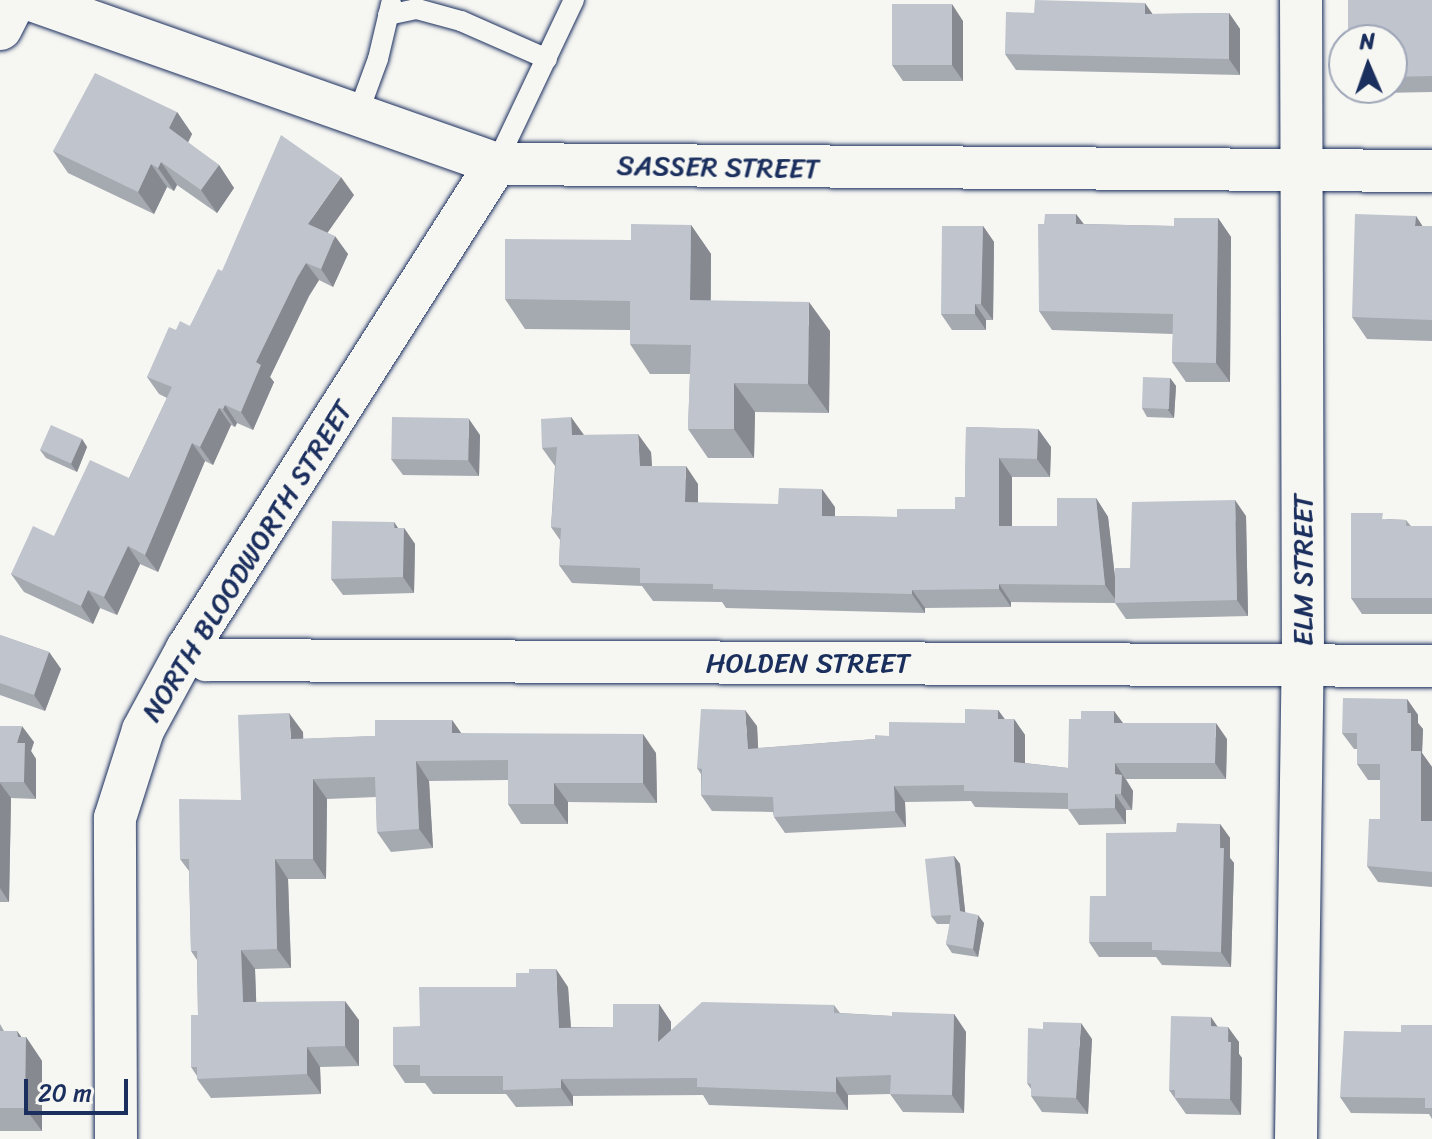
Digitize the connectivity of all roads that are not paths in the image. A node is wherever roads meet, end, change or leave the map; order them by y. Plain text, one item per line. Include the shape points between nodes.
1 (14, 0) edge
2 (31, 0) edge
3 (574, 0) edge
4 (1301, 0) edge
5 (390, 8) edge
6 (0, 28) edge
7 (547, 59) junction
8 (357, 116) junction
9 (496, 164) junction
10 (1432, 171) edge
11 (1302, 173) junction
12 (187, 649) junction
13 (1303, 665) junction
14 (1432, 666) edge
15 (116, 1139) edge
16 (1296, 1139) edge

1 - 6 main road
2 - 8 street, SASSER STREET
3 - 7 lane
4 - 11 street, ELM STREET
5 - 7 lane via 461,21
5 - 8 lane
7 - 9 lane
8 - 9 street, SASSER STREET
9 - 11 street, SASSER STREET
9 - 12 street, NORTH BLOODWORTH STREET
10 - 11 street, SASSER STREET
11 - 13 street, ELM STREET
12 - 13 street, HOLDEN STREET via 207,660
12 - 15 street, NORTH BLOODWORTH STREET via 143,730 115,818
13 - 14 street, HOLDEN STREET
13 - 16 street, ELM STREET

